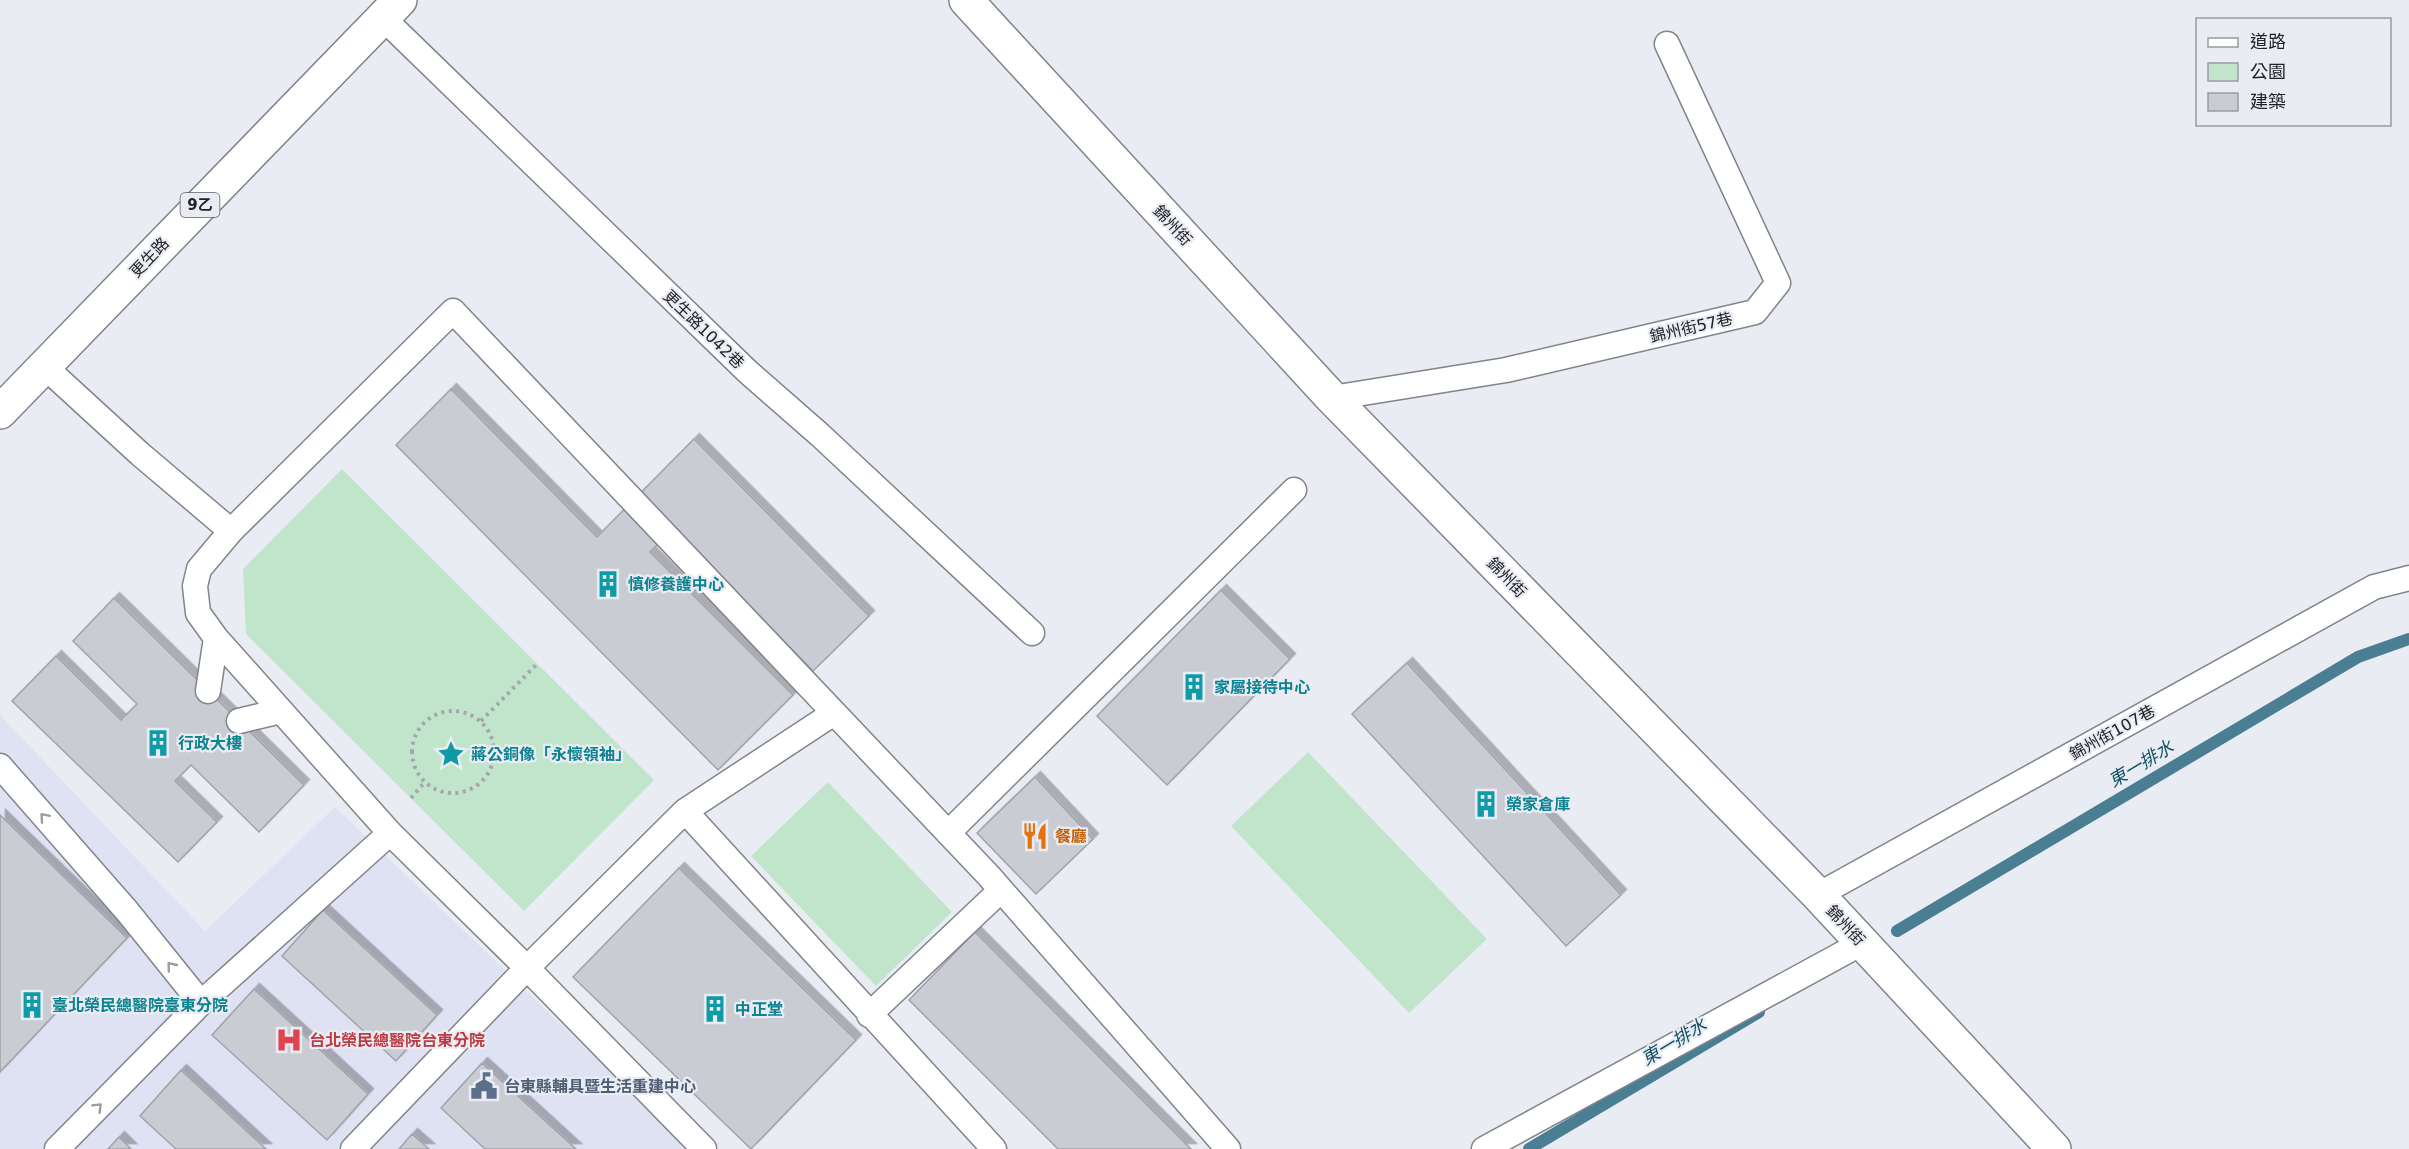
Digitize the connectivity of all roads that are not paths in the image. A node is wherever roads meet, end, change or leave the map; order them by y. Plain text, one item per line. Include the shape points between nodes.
1 (966, 0) edge
2 (392, 9) edge
3 (1667, 44) dead end
4 (44, 366) junction
5 (1332, 398) junction
6 (0, 412) edge
7 (1294, 490) dead end
8 (231, 531) junction
9 (2409, 578) edge
10 (1032, 633) dead end
11 (216, 638) junction
12 (208, 691) dead end
13 (281, 711) junction
14 (834, 713) junction
15 (239, 721) dead end
16 (0, 766) edge
17 (685, 811) junction
18 (390, 833) junction
19 (948, 833) junction
20 (998, 876) junction
21 (1818, 895) junction
22 (1862, 943) junction
23 (527, 968) junction
24 (201, 1003) junction
25 (869, 1015) junction
26 (57, 1149) edge
27 (353, 1149) edge
28 (704, 1149) edge
29 (994, 1149) edge
30 (1228, 1149) edge
31 (1484, 1149) edge
32 (2054, 1149) edge

1 - 5 street, 錦州街
2 - 4 street, 更生路 / 9乙
2 - 10 lane, 更生路1042巷 via 748,372
3 - 5 lane, 錦州街57巷 via 1778,283 1755,312 1506,370
4 - 6 street, 更生路 / 9乙
4 - 8 lane
5 - 21 street, 錦州街
7 - 19 lane
8 - 11 lane via 199,569 195,586 198,613
8 - 14 lane via 453,311
9 - 21 lane, 錦州街107巷 via 2374,587
11 - 12 lane
11 - 13 lane
13 - 15 lane
13 - 18 lane
14 - 17 lane
14 - 19 lane
24 -> 16 lane via 127,911
17 - 23 lane
17 - 25 lane
18 - 23 lane
18 - 24 lane
19 - 20 lane
20 - 25 lane
20 - 30 lane
21 - 22 street, 錦州街
22 - 31 lane
22 - 32 street, 錦州街
23 - 27 lane
23 - 28 lane
26 -> 24 lane
25 - 29 lane

